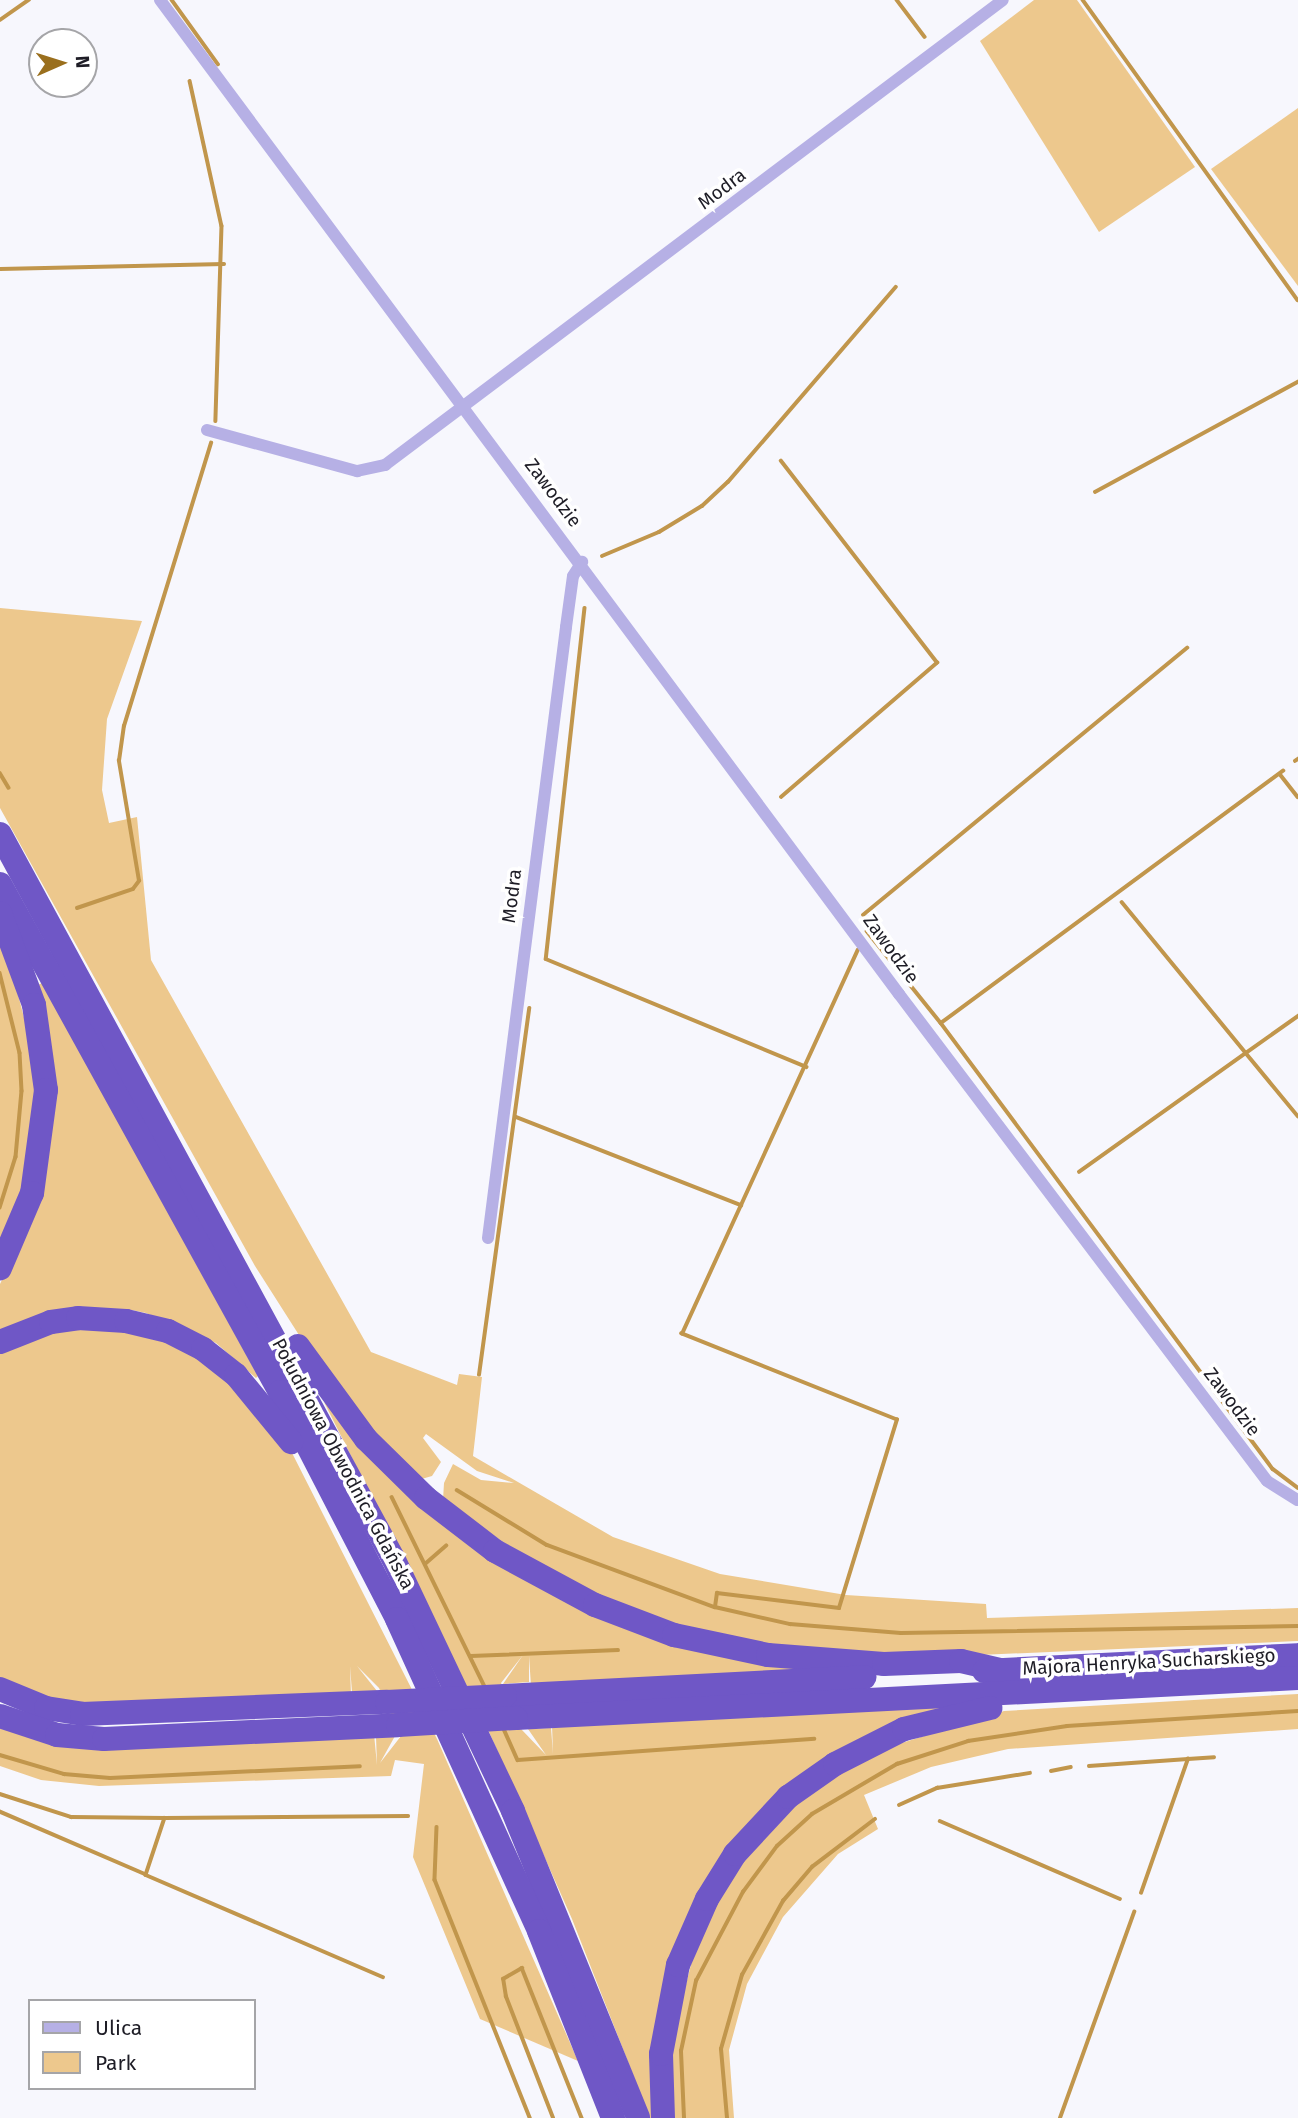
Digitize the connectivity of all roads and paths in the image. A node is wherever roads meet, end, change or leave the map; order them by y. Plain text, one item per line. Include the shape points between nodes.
1 (160, 0) edge
2 (1003, 0) edge
3 (465, 409) junction
4 (207, 430) dead end
5 (582, 562) junction
6 (0, 834) edge
7 (0, 884) edge
8 (0, 913) edge
9 (488, 1238) dead end
10 (223, 1239) junction
11 (0, 1268) edge
12 (0, 1342) edge
13 (336, 1498) junction
14 (1298, 1500) edge
15 (1298, 1655) edge
16 (1000, 1670) junction
17 (1298, 1678) edge
18 (0, 1689) edge
19 (1079, 1689) junction
20 (0, 1716) edge
21 (613, 2118) edge
22 (638, 2118) edge
23 (663, 2118) edge

1 - 3 street
2 - 3 street, Modra
3 - 4 street, Modra via 385,465 357,471
3 - 5 street, Zawodzie
5 - 9 street, Modra via 573,576
5 - 14 street, Zawodzie via 899,994 1267,1481
6 - 10 highway, Południowa Obwodnica Gdańska
7 - 13 highway, Południowa Obwodnica Gdańska
8 - 11 highway via 34,1005 47,1090 32,1192
10 - 16 highway via 254,1274 314,1372 366,1438 436,1506 536,1575 638,1622 718,1647 824,1661 961,1661
10 - 22 highway, Południowa Obwodnica Gdańska via 456,1688 551,1898
12 - 13 highway via 51,1322 102,1318 168,1331 216,1358 256,1394
13 - 21 highway, Południowa Obwodnica Gdańska via 457,1744 539,1931
15 - 16 highway, Majora Henryka Sucharskiego
16 - 18 highway, Majora Henryka Sucharskiego, bridge via 82,1714 46,1708
17 - 19 highway, Majora Henryka Sucharskiego
19 - 20 highway, bridge via 104,1739 57,1735
19 - 23 highway via 1027,1703 963,1711 904,1729 808,1780 763,1821 716,1883 678,1965 661,2054

